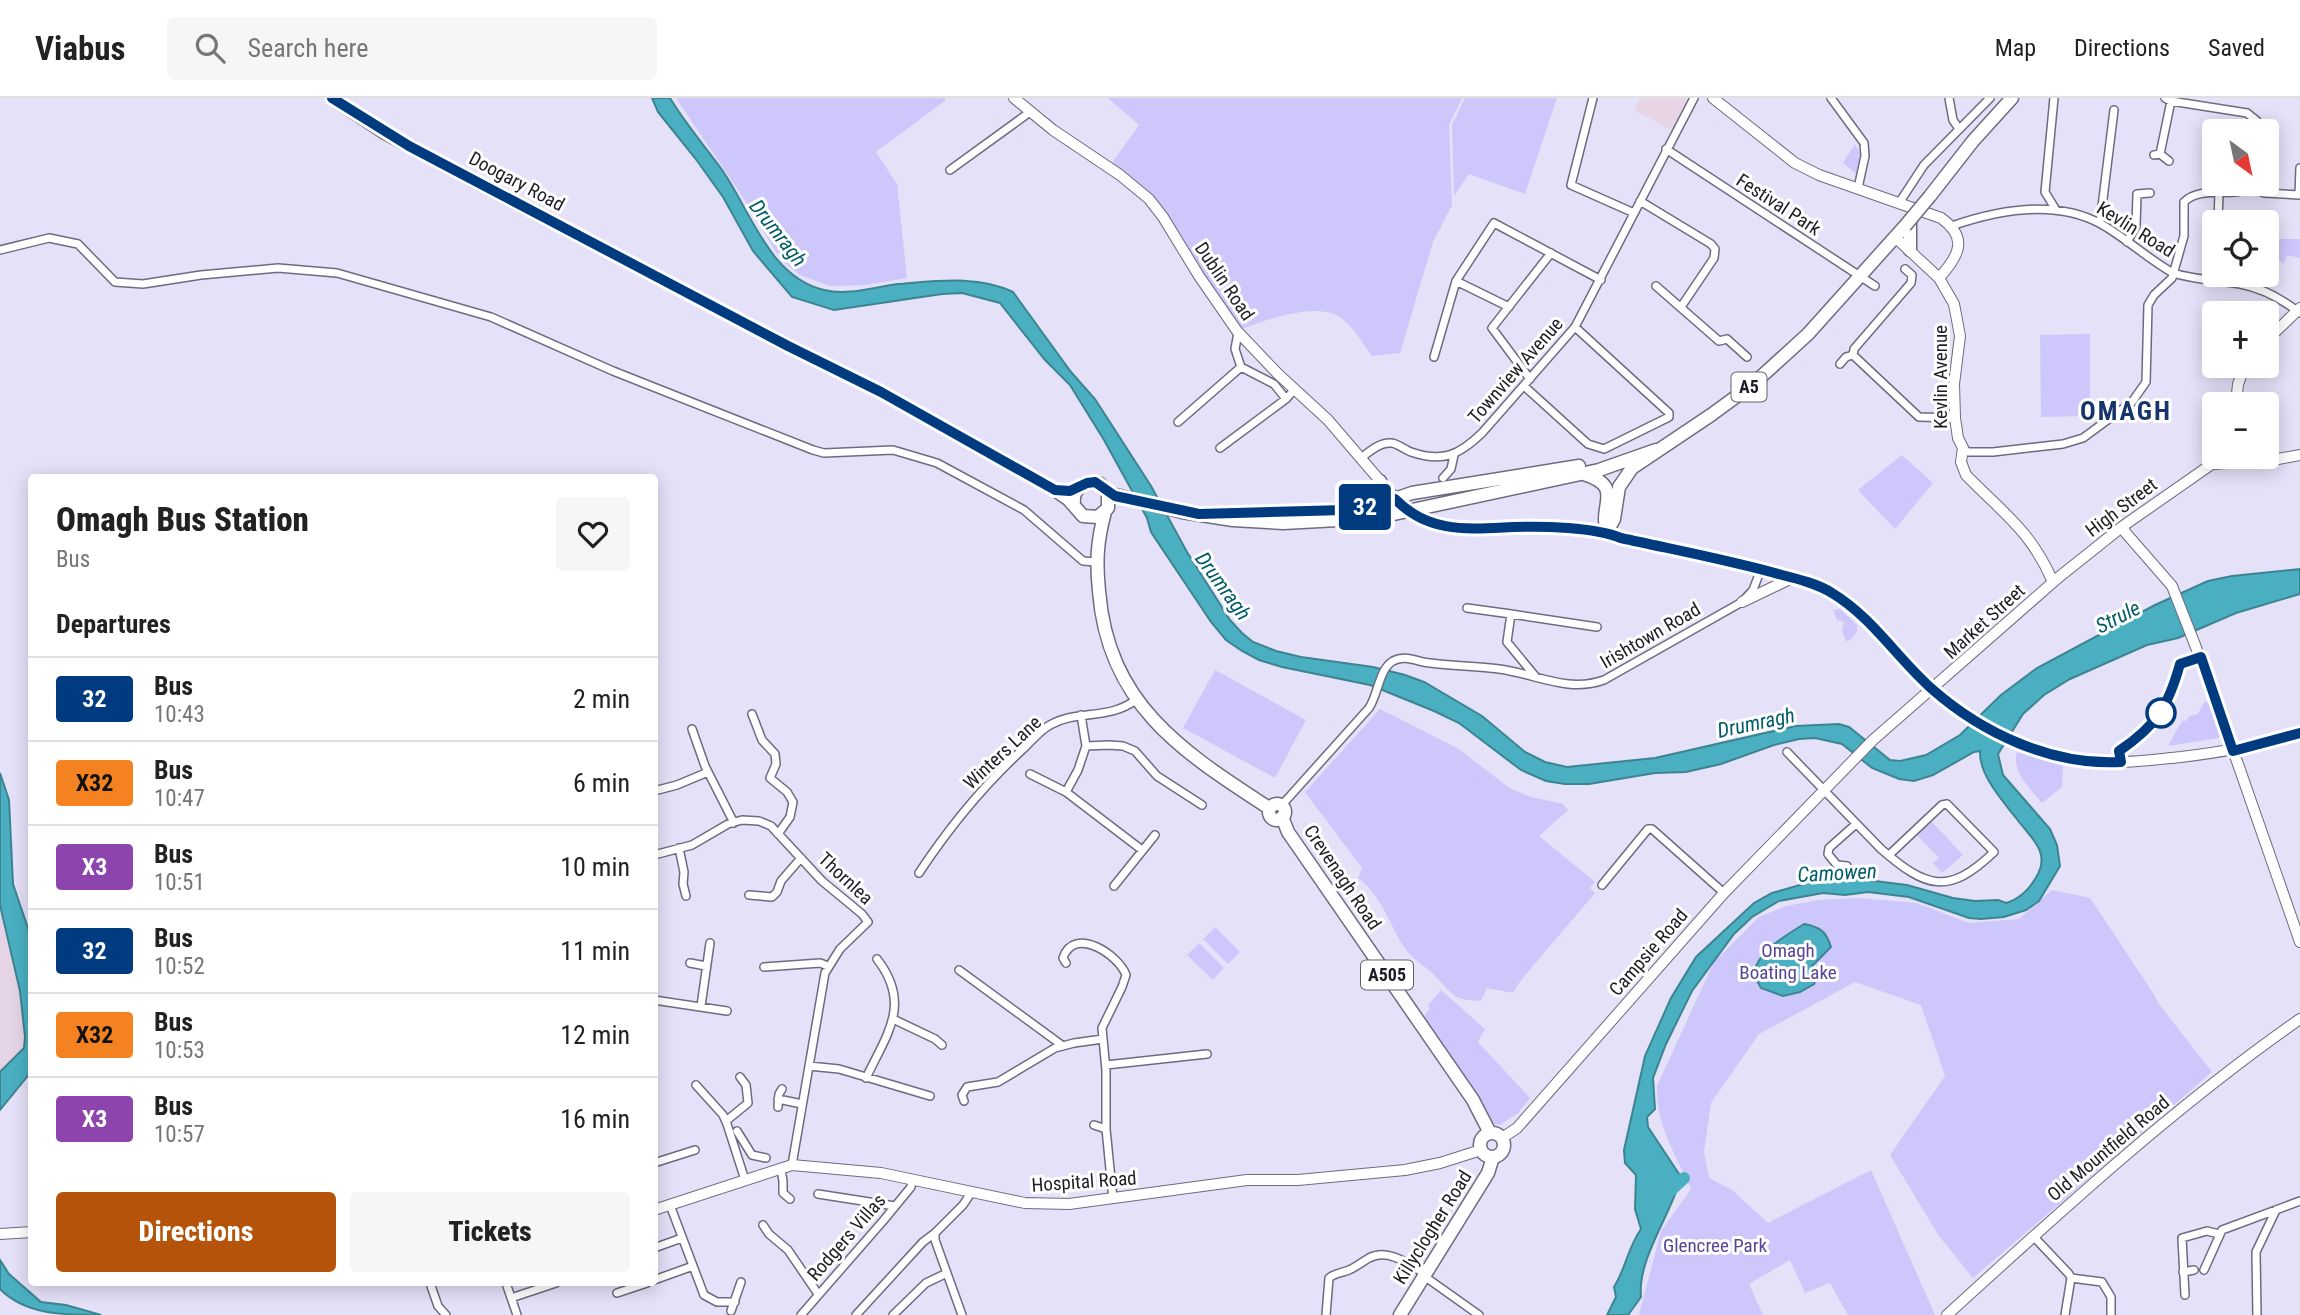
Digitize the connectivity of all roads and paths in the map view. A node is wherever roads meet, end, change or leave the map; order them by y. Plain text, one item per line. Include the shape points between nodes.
1 (332, 98) edge
2 (1014, 98) edge
3 (1593, 98) edge
4 (1694, 98) edge
5 (1713, 98) edge
6 (1831, 98) edge
7 (1949, 98) edge
8 (1990, 98) edge
9 (2012, 98) edge
10 (2054, 98) edge
11 (2168, 99) edge
12 (2114, 110) dead end
13 (1030, 112) junction
14 (2256, 119) edge
15 (1959, 129) junction
16 (1666, 149) junction
17 (2169, 162) dead end
18 (2300, 168) edge
19 (950, 170) dead end
20 (1858, 188) junction
21 (2150, 193) dead end
22 (2202, 194) edge
23 (2279, 194) edge
24 (2300, 195) edge
25 (1640, 201) junction
26 (1899, 203) junction
27 (2056, 210) junction
28 (1634, 213) junction
29 (2100, 223) junction
30 (1908, 226) junction
31 (1952, 226) junction
32 (1895, 237) junction
33 (2127, 242) junction
34 (1909, 249) junction
35 (0, 250) edge
36 (1551, 253) junction
37 (1881, 253) junction
38 (1905, 269) dead end
39 (2173, 273) junction
40 (1939, 278) junction
41 (1601, 280) junction
42 (1456, 281) junction
43 (1656, 286) dead end
44 (1875, 286) dead end
45 (1509, 307) junction
46 (1681, 307) junction
47 (2299, 310) edge
48 (1575, 327) junction
49 (2279, 329) edge
50 (1238, 333) junction
51 (1853, 355) junction
52 (1434, 357) dead end
53 (1747, 357) dead end
54 (1840, 363) dead end
55 (1241, 367) junction
56 (1530, 379) junction
57 (1524, 386) junction
58 (1295, 389) junction
59 (1286, 399) junction
60 (1955, 418) junction
61 (1178, 422) dead end
62 (1220, 448) dead end
63 (1963, 448) junction
64 (1656, 450) junction
65 (1454, 455) junction
66 (2300, 456) edge
67 (1361, 458) junction
68 (2279, 459) edge
69 (1627, 462) junction
70 (2205, 469) edge
71 (1582, 474) junction
72 (1444, 478) dead end
73 (1380, 481) junction
74 (1077, 489) junction
75 (1055, 490) junction
76 (1398, 501) junction
77 (1108, 503) junction
78 (1074, 505) junction
79 (1356, 508) junction
80 (1199, 514) junction
81 (1086, 518) junction
82 (2123, 526) junction
83 (1607, 532) junction
84 (1098, 538) junction
85 (1096, 562) junction
86 (1761, 569) junction
87 (1793, 578) junction
88 (2053, 582) junction
89 (1742, 602) junction
90 (1467, 608) dead end
91 (1511, 614) junction
92 (1597, 626) dead end
93 (1536, 677) junction
94 (1931, 688) junction
95 (1137, 699) junction
96 (752, 714) dead end
97 (1081, 715) junction
98 (692, 729) dead end
99 (2300, 733) edge
100 (1086, 746) junction
101 (2233, 751) junction
102 (1787, 752) dead end
103 (1855, 759) joint
104 (708, 772) junction
105 (1030, 774) dead end
106 (658, 790) edge
107 (1824, 790) junction
108 (1066, 792) junction
109 (1202, 805) dead end
110 (1278, 810) junction
111 (734, 822) junction
112 (1856, 824) junction
113 (778, 834) junction
114 (1155, 835) dead end
115 (679, 848) junction
116 (1142, 850) junction
117 (658, 854) edge
118 (1889, 856) junction
119 (801, 858) junction
120 (919, 873) dead end
121 (1849, 876) dead end
122 (1602, 885) dead end
123 (1114, 886) dead end
124 (1724, 893) junction
125 (749, 895) dead end
126 (686, 896) dead end
127 (2300, 942) edge
128 (710, 943) dead end
129 (877, 959) dead end
130 (690, 963) dead end
131 (1066, 963) dead end
132 (828, 966) junction
133 (706, 967) junction
134 (764, 967) dead end
135 (959, 970) dead end
136 (658, 1001) edge
137 (701, 1006) junction
138 (727, 1010) dead end
139 (2300, 1018) edge
140 (893, 1019) junction
141 (1103, 1040) junction
142 (942, 1045) dead end
143 (1063, 1046) junction
144 (1207, 1054) dead end
145 (1106, 1065) junction
146 (809, 1066) junction
147 (740, 1077) dead end
148 (866, 1078) junction
149 (696, 1085) dead end
150 (782, 1089) dead end
151 (930, 1096) dead end
152 (964, 1101) dead end
153 (802, 1104) junction
154 (726, 1121) junction
155 (1094, 1125) dead end
156 (1106, 1129) junction
157 (737, 1131) dead end
158 (1496, 1136) junction
159 (746, 1147) junction
160 (695, 1150) dead end
161 (1481, 1150) junction
162 (735, 1154) junction
163 (1493, 1157) junction
164 (766, 1158) dead end
165 (658, 1162) edge
166 (792, 1165) junction
167 (780, 1169) junction
168 (912, 1178) junction
169 (745, 1180) junction
170 (971, 1193) junction
171 (818, 1194) dead end
172 (789, 1199) dead end
173 (1113, 1199) junction
174 (2300, 1201) edge
175 (670, 1205) junction
176 (895, 1206) junction
177 (658, 1209) edge
178 (2277, 1209) junction
179 (762, 1225) dead end
180 (28, 1232) edge
181 (935, 1233) junction
182 (0, 1234) edge
183 (2219, 1234) junction
184 (2033, 1236) junction
185 (682, 1238) junction
186 (658, 1247) edge
187 (693, 1266) junction
188 (2194, 1270) dead end
189 (2204, 1270) dead end
190 (2183, 1272) junction
191 (947, 1273) junction
192 (1425, 1275) junction
193 (2071, 1278) junction
194 (658, 1279) edge
195 (741, 1282) dead end
196 (431, 1286) edge
197 (507, 1286) edge
198 (547, 1286) edge
199 (638, 1286) edge
200 (617, 1293) dead end
201 (818, 1294) junction
202 (2185, 1295) dead end
203 (511, 1298) junction
204 (735, 1302) junction
205 (731, 1311) dead end
206 (446, 1315) edge
207 (517, 1315) edge
208 (801, 1315) edge
209 (856, 1315) edge
210 (893, 1315) edge
211 (962, 1315) edge
212 (1326, 1315) edge
213 (1400, 1315) edge
214 (1479, 1315) edge
215 (1947, 1315) edge
216 (2065, 1315) edge
217 (2111, 1315) edge
218 (2257, 1315) edge

1 - 75 highway, Doogary Road via 409,146 881,392
2 - 13 main road, Dublin Road
3 - 28 street via 1570,185
4 - 16 street, Townview Avenue
5 - 20 main road via 1799,166
6 - 20 street via 1864,143
7 - 15 street
8 - 15 street
9 - 30 highway, A5, bridge
10 - 27 street via 2045,192
11 - 14 street via 2247,113
11 - 17 street via 2157,154
12 - 29 street
13 - 19 street
13 - 50 main road, Dublin Road via 1149,199
15 - 26 street via 1924,164
16 - 25 street, Townview Avenue
16 - 44 street, Festival Park
18 - 24 street
20 - 26 main road
21 - 33 street via 2137,194 2136,226
22 - 39 street via 2184,202 2184,236
23 - 24 street
25 - 28 street, Townview Avenue
25 - 46 street via 1715,250
26 - 31 main road
27 - 29 street, Kevlin Road
27 - 31 street, Kevlin Road via 2015,211
28 - 41 street, Townview Avenue
29 - 33 street, Kevlin Road
30 - 32 highway, A5
30 - 34 highway
31 - 40 main road via 1958,235 1958,252
32 - 34 main road, Kevlin Avenue
32 - 37 highway, A5
33 - 39 street, Kevlin Road
34 - 37 highway
34 - 40 main road, Kevlin Avenue
35 - 85 street via 50,238 78,244 115,282 143,284 278,268 337,273 419,295 491,317 813,450 893,450 937,463 1024,510 1083,561
36 - 41 street
36 - 42 street via 1494,223
36 - 45 street
37 - 64 highway, A5 via 1808,334 1752,385
38 - 51 street via 1912,275 1911,283
39 - 47 street, Kevlin Road via 2255,288
39 - 63 street, Kevlin Avenue via 2148,305 2146,382 2132,402 2082,438 2063,444 1993,452
40 - 60 main road, Kevlin Avenue via 1959,322
41 - 48 street, Townview Avenue
42 - 45 street
42 - 52 street
43 - 46 street
45 - 56 street via 1492,331
46 - 53 street via 1719,341 1727,339
47 - 49 main road
48 - 56 street, Townview Avenue
48 - 57 street via 1669,417 1604,449 1588,444
50 - 55 street via 1235,349
50 - 58 main road, Dublin Road
51 - 54 street
51 - 60 street via 1919,417
55 - 59 street via 1274,384
55 - 61 street
56 - 57 street, Townview Avenue
57 - 65 street, Townview Avenue via 1482,433
58 - 59 street
58 - 67 main road, Dublin Road
59 - 62 street
60 - 63 main road, Kevlin Avenue
63 - 88 main road via 1961,463 1966,475 2028,536
64 - 69 highway, A5
64 - 83 highway via 1632,468 1619,487
65 - 67 street via 1427,456 1391,443
65 - 72 street
66 - 68 main road
67 - 73 main road, Dublin Road
69 - 71 highway, A5
69 - 76 highway via 1425,491
70 - 82 main road, High Street
71 - 80 highway, A5 via 1376,518 1283,523
71 - 83 highway via 1596,478 1606,488
73 - 76 main road, Dublin Road
73 - 79 highway via 1371,500
74 - 75 highway, A5
74 - 77 highway, A5 via 1095,482 1105,488
74 - 78 highway
75 - 78 highway, Doogary Road
76 - 79 highway
76 - 83 main road, Dublin Road, bridge via 1441,527
77 - 80 highway, A5 via 1126,499
77 - 81 highway via 1095,518
77 - 84 highway, Crevenagh Road / A505
78 - 81 highway
79 - 80 highway
81 - 84 highway
82 - 88 main road, High Street
82 - 101 main road via 2172,586
83 - 86 main road
84 - 85 highway, Crevenagh Road / A505
85 - 95 highway, Crevenagh Road / A505 via 1100,613 1109,648
86 - 87 main road
86 - 89 street, Irishtown Road via 1754,590
87 - 89 main road
87 - 94 main road via 1834,593 1880,633
88 - 94 main road, Market Street
89 - 93 street, Irishtown Road via 1594,684 1572,686
90 - 91 street
91 - 92 street
91 - 93 street via 1507,642
93 - 110 street, Irishtown Road via 1409,658 1392,662 1363,717
94 - 101 main road via 1968,717 2012,741 2056,755 2116,762
94 - 103 main road, Market Street
95 - 97 street, Winters Lane via 1115,712
95 - 110 highway, Crevenagh Road / A505 via 1192,757
96 - 113 street via 762,740 775,754 770,778 793,802 790,817
97 - 100 street
97 - 120 street, Winters Lane via 1050,724 990,779
98 - 104 street
99 - 101 main road
100 - 108 street
100 - 109 street via 1109,744 1135,751 1157,776
101 - 127 main road
102 - 107 street
103 - 107 main road, Campsie Road
104 - 106 street
104 - 111 street
105 - 108 street
107 - 112 street
107 - 124 main road, Campsie Road
108 - 116 street
110 - 158 highway, Crevenagh Road / A505 via 1288,832
111 - 113 street, Thornlea via 759,821
111 - 115 street
112 - 118 street
112 - 121 street via 1828,854 1837,865 1847,866
113 - 119 street, Thornlea
114 - 116 street
115 - 117 street
115 - 126 street
116 - 123 street
118 - 118 street via 1906,871 1946,882 1964,877 1994,852 1947,804
119 - 125 street, Thornlea via 772,897
119 - 132 street, Thornlea via 868,922
122 - 124 street via 1648,828
124 - 158 main road, Campsie Road via 1517,1128
128 - 133 street
129 - 140 street via 892,990
130 - 133 street
131 - 141 street via 1065,953 1087,942 1125,971 1122,988 1102,1028
132 - 134 street
132 - 146 street
133 - 137 street
135 - 143 street
136 - 137 street
137 - 138 street
139 - 184 main road, Old Mountfield Road via 2235,1064
140 - 142 street
140 - 148 street
141 - 143 street
141 - 145 street
143 - 152 street via 998,1082 967,1087
144 - 145 street
145 - 156 street
146 - 148 street
146 - 153 street
147 - 154 street via 748,1103
148 - 151 street
149 - 154 street
150 - 153 street via 778,1103
153 - 166 street
154 - 162 street
155 - 156 street
156 - 173 street
157 - 159 street
158 - 161 highway via 1482,1138
158 - 163 highway via 1502,1151
159 - 162 street
159 - 164 street via 752,1155
160 - 165 street
161 - 163 highway
161 - 173 main road, Hospital Road via 1405,1170 1247,1180
162 - 169 street
163 - 192 highway, Killyclogher Road via 1488,1173
166 - 167 main road, Hospital Road
166 - 168 main road, Hospital Road
167 - 169 main road, Hospital Road
167 - 172 street via 783,1193
168 - 170 main road, Hospital Road
168 - 176 street, Rodgers Villas via 911,1187
169 - 175 main road, Hospital Road
170 - 173 main road, Hospital Road via 1025,1203
170 - 181 street
171 - 176 street
174 - 178 street
175 - 177 main road, Hospital Road
175 - 185 street
176 - 201 street, Rodgers Villas
178 - 183 street
178 - 218 street via 2256,1252
179 - 201 street via 788,1250
180 - 182 main road
181 - 191 street
181 - 209 street
183 - 189 street
183 - 190 street via 2207,1231 2182,1238
184 - 193 street
184 - 215 main road, Old Mountfield Road
185 - 186 street
185 - 187 street
187 - 194 street
187 - 204 street via 704,1296
188 - 190 street
190 - 202 street
191 - 210 street via 926,1283
191 - 211 street
192 - 212 street via 1392,1256 1370,1257 1329,1278
192 - 213 highway, Killyclogher Road
192 - 214 street
193 - 216 street
193 - 217 street via 2102,1282 2111,1297
195 - 204 street
196 - 206 street
197 - 203 street
198 - 203 street
199 - 200 street
201 - 208 street, Rodgers Villas
203 - 207 street
204 - 205 street

